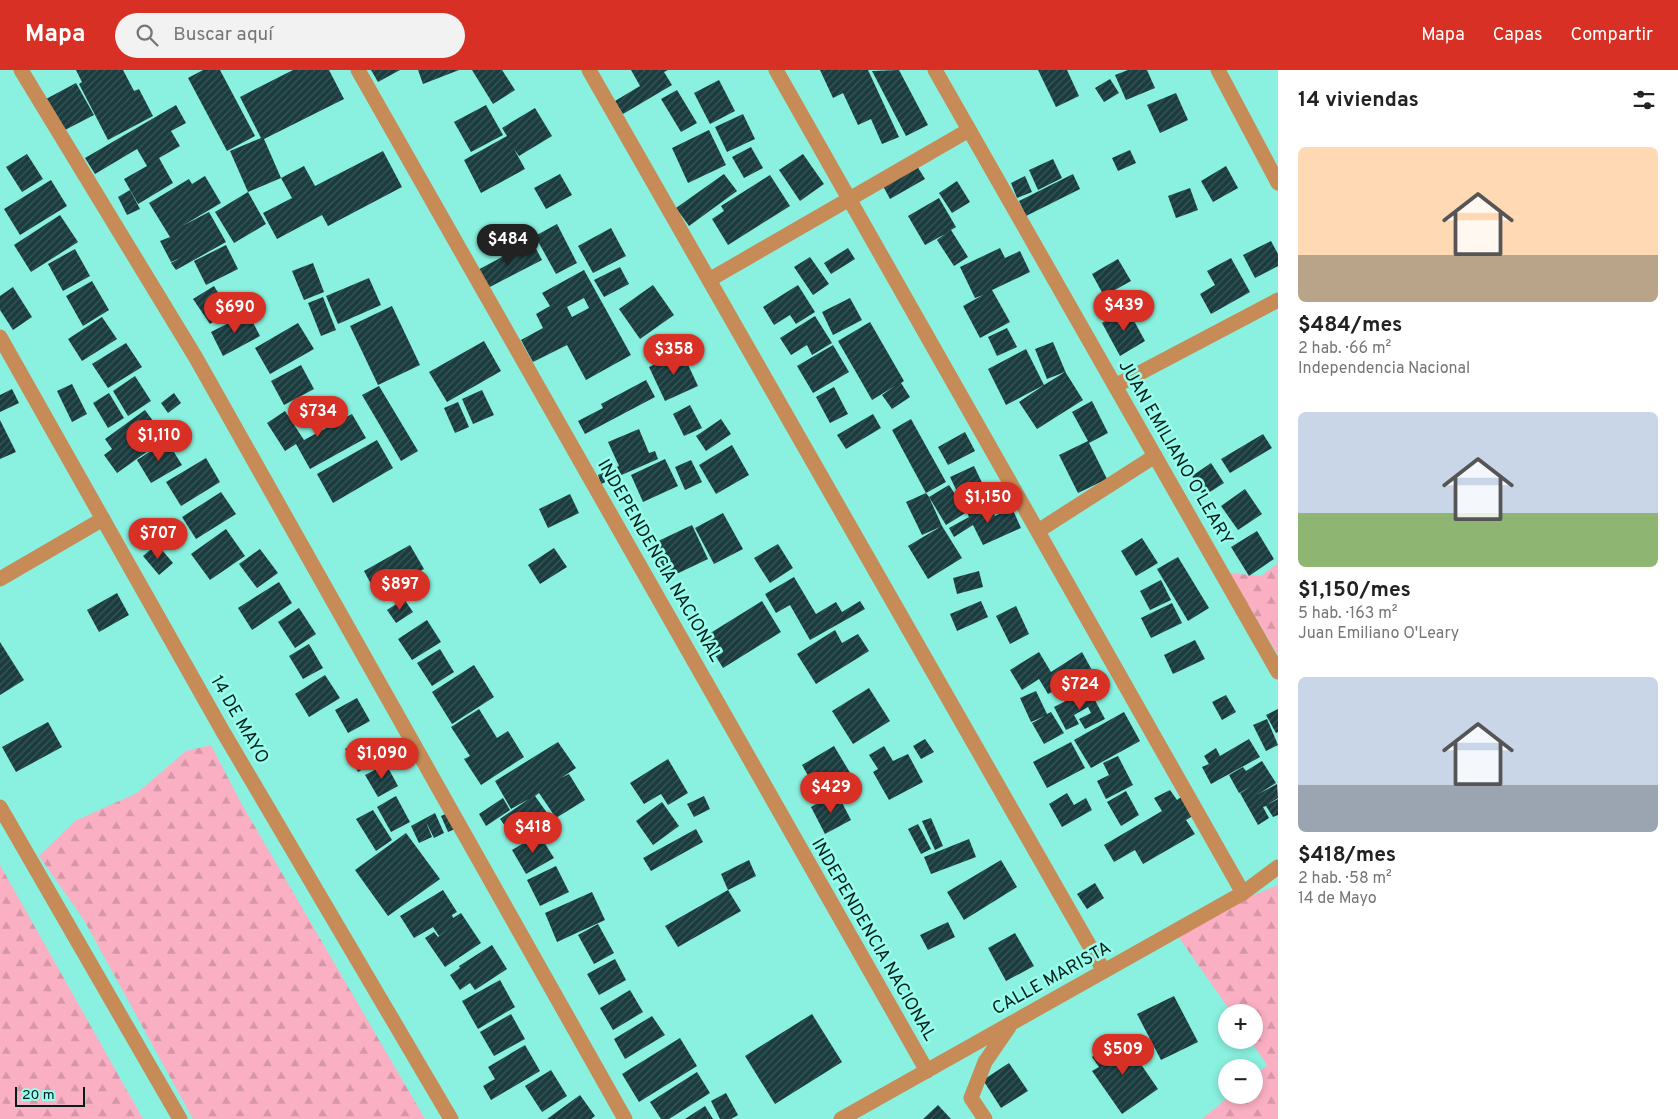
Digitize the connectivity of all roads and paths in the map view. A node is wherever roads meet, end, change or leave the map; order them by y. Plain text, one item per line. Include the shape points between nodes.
1 (21, 70) edge
2 (358, 70) edge
3 (589, 70) edge
4 (776, 70) edge
5 (935, 70) edge
6 (1218, 70) edge
7 (969, 130) junction
8 (1278, 183) edge
9 (850, 199) junction
10 (709, 280) junction
11 (1278, 300) edge
12 (0, 337) edge
13 (1115, 386) junction
14 (1155, 456) junction
15 (103, 519) junction
16 (1038, 531) junction
17 (0, 579) edge
18 (1278, 672) edge
19 (0, 807) edge
20 (1278, 867) edge
21 (1243, 894) junction
22 (1104, 971) junction
23 (1011, 1024) junction
24 (927, 1071) junction
25 (180, 1119) edge
26 (451, 1119) edge
27 (624, 1119) edge
28 (841, 1119) edge
29 (985, 1119) edge

1 - 27 street via 196,358
2 - 24 street, INDEPENDENCIA NACIONAL
3 - 10 street
4 - 9 street
5 - 7 street, JUAN EMILIANO O'LEARY
6 - 8 street
7 - 9 street
7 - 13 street, JUAN EMILIANO O'LEARY
9 - 10 street
9 - 16 street
10 - 22 street
11 - 13 street
12 - 15 street, 14 DE MAYO
13 - 14 street, JUAN EMILIANO O'LEARY
14 - 16 street
14 - 18 street, JUAN EMILIANO O'LEARY
15 - 17 street
15 - 26 street, 14 DE MAYO via 222,730
16 - 21 street
19 - 25 street
20 - 21 street, CALLE MARISTA
21 - 22 street, CALLE MARISTA
22 - 23 street, CALLE MARISTA
23 - 24 street, CALLE MARISTA
23 - 29 street via 985,1062 970,1098
24 - 28 street, CALLE MARISTA

